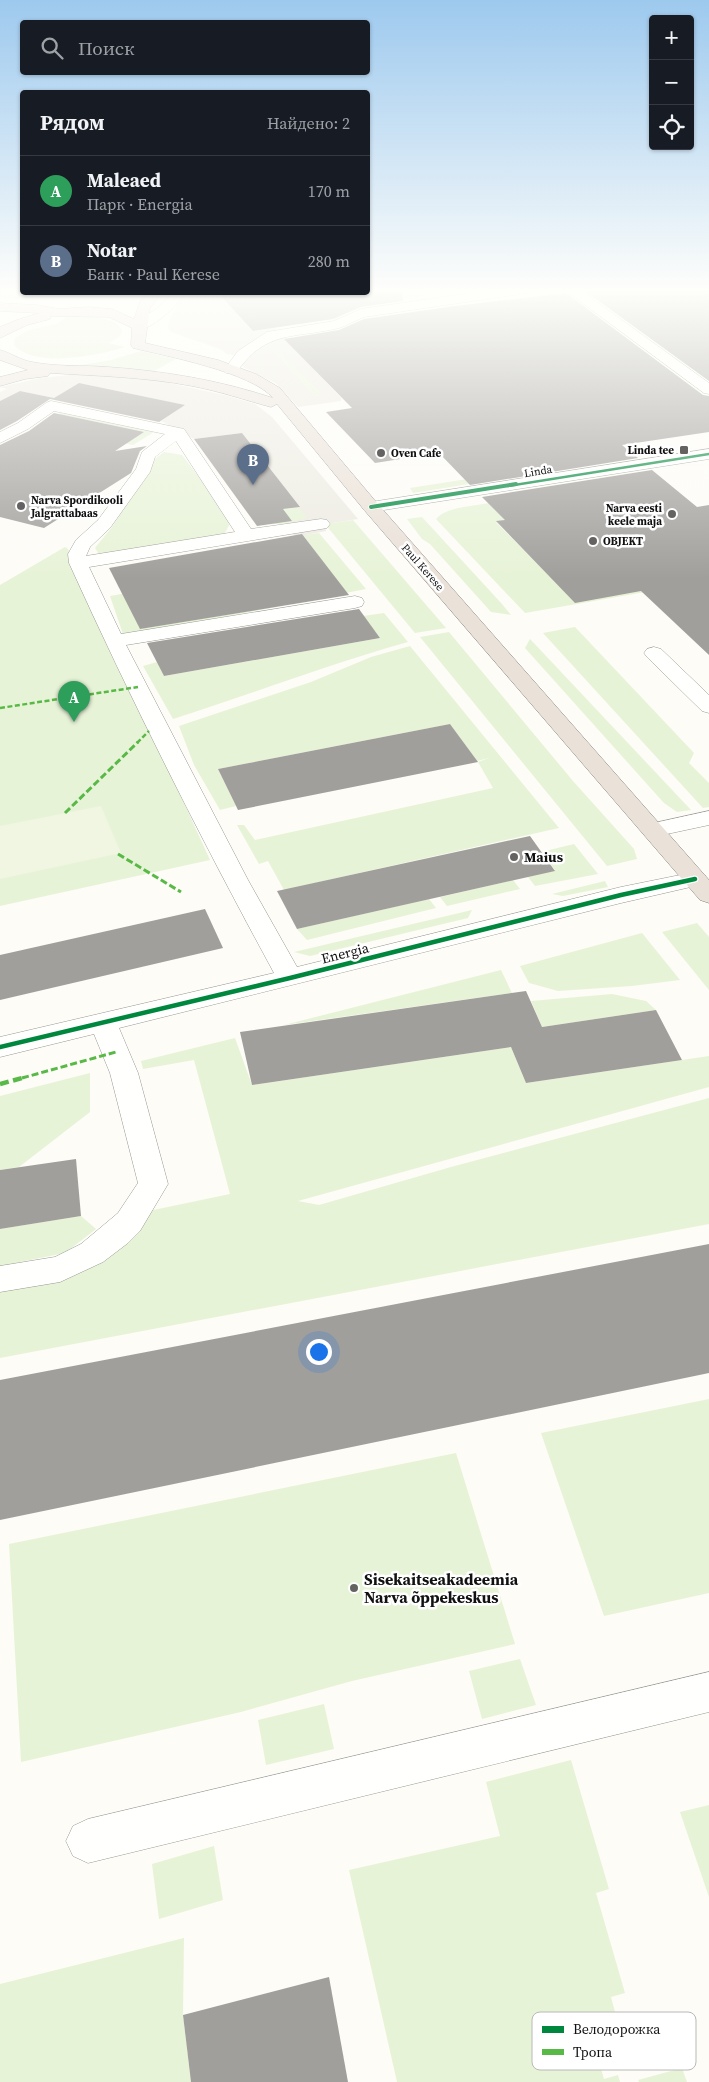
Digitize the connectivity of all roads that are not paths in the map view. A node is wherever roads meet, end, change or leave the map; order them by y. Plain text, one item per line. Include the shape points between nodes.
1 (199, 384) edge
2 (263, 384) edge
3 (288, 410) junction
4 (178, 432) junction
5 (0, 438) edge
6 (709, 454) edge
7 (371, 507) junction
8 (321, 524) dead end
9 (246, 535) junction
10 (78, 563) junction
11 (355, 602) dead end
12 (114, 641) junction
13 (654, 653) dead end
14 (709, 707) edge
15 (709, 818) edge
16 (653, 830) junction
17 (702, 887) edge
18 (290, 978) junction
19 (103, 1023) junction
20 (0, 1047) edge
21 (0, 1279) edge
22 (709, 1692) edge
23 (88, 1841) dead end

1 - 3 highway via 245,394
2 - 3 highway, Paul Kerese via 283,400
3 - 7 highway, Paul Kerese
4 - 5 street via 51,406
4 - 9 street
4 - 10 street via 148,455 144,470 104,524 82,544
6 - 7 street, Linda
7 - 16 highway, Paul Kerese
8 - 9 street
9 - 10 street
10 - 12 street
11 - 12 street
12 - 18 street via 250,907
13 - 14 street
15 - 16 street
16 - 17 highway, Paul Kerese
17 - 18 street, Energia via 621,895
18 - 19 street, Energia
19 - 20 street, Energia
19 - 21 street via 124,1073 153,1184 129,1222 92,1253 60,1269
22 - 23 street

